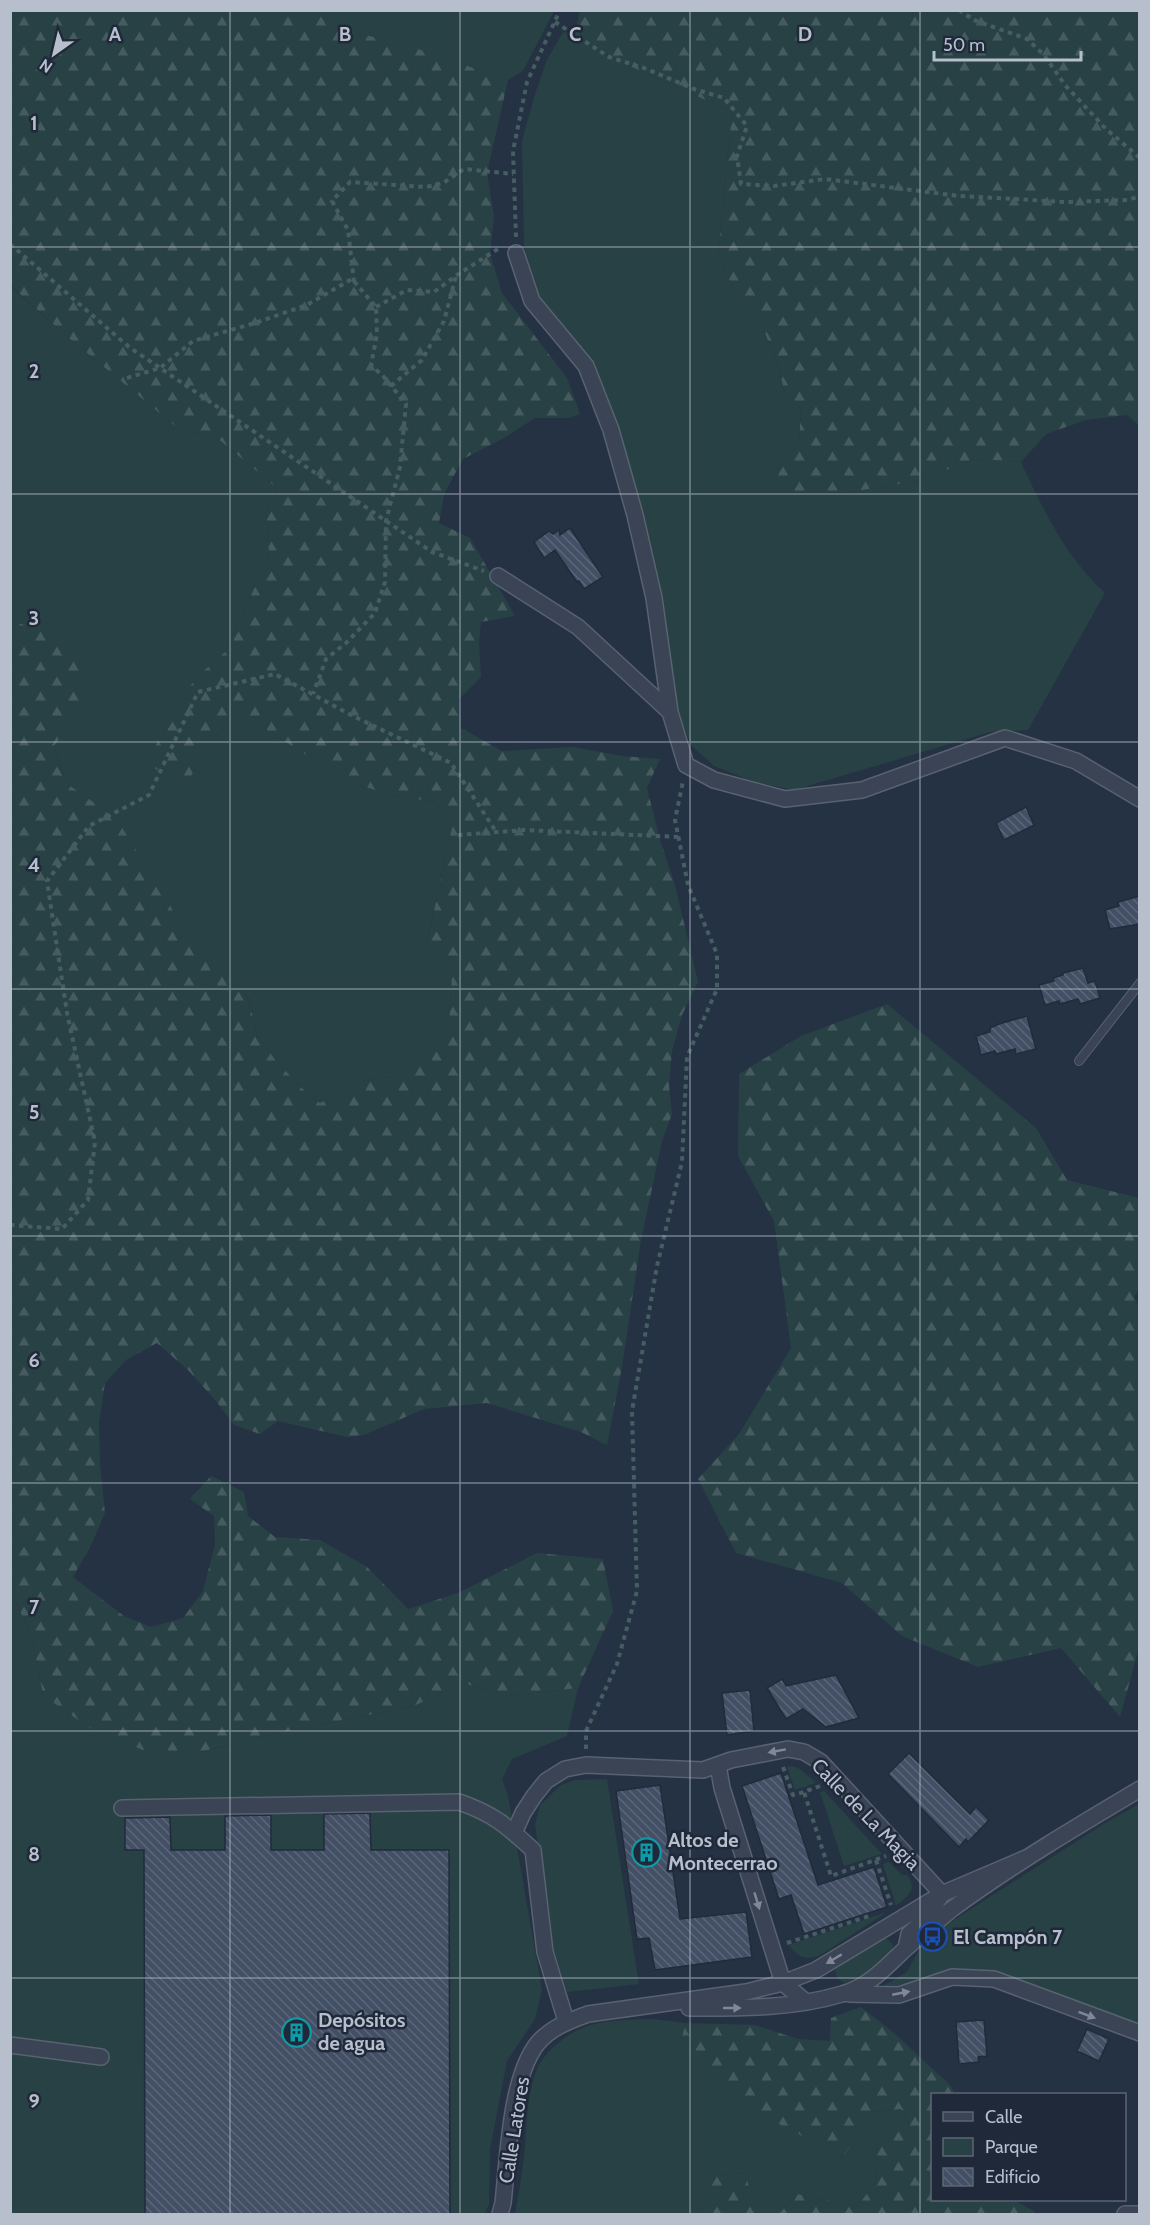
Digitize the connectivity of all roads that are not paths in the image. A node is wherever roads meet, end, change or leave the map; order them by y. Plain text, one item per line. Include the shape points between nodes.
1 (511, 248) road end
2 (498, 576) road end
3 (670, 712) junction
4 (1140, 799) edge
5 (1140, 983) edge
6 (1079, 1060) dead end
7 (718, 1765) junction
8 (1140, 1789) edge
9 (122, 1808) dead end
10 (514, 1833) junction
11 (1026, 1858) junction
12 (942, 1894) junction
13 (906, 1948) junction
14 (783, 1983) junction
15 (843, 1994) junction
16 (806, 2002) junction
17 (632, 2008) junction
18 (566, 2021) junction
19 (1140, 2033) edge
20 (10, 2045) edge
21 (101, 2057) dead end
22 (500, 2214) edge
23 (1125, 2214) edge
24 (1140, 2214) edge

1 - 3 street via 532,301 585,366 611,430 654,598
2 - 3 street via 578,627
3 - 4 street via 686,765 714,780 785,799 862,789 1005,738 1076,761
5 - 6 lane
7 - 10 street, Calle de La Magia via 702,1770 586,1765 565,1769 546,1781
12 -> 7 street, Calle de La Magia via 821,1762 804,1752 788,1749
7 -> 14 street
8 - 11 street
9 - 10 street via 459,1802 500,1821
10 - 18 street via 533,1850 545,1952
11 - 12 street
11 - 13 street
12 - 13 street via 925,1920 909,1934
12 -> 14 street via 816,1970
13 - 15 street via 875,1977
14 - 16 street
14 - 17 street
15 - 16 street
15 -> 19 street via 899,1995 952,1977 994,1979
17 -> 16 street via 746,2008
17 - 18 street, Calle Latores
18 - 22 street, Calle Latores via 537,2044 520,2077
20 - 21 street
23 - 24 street

